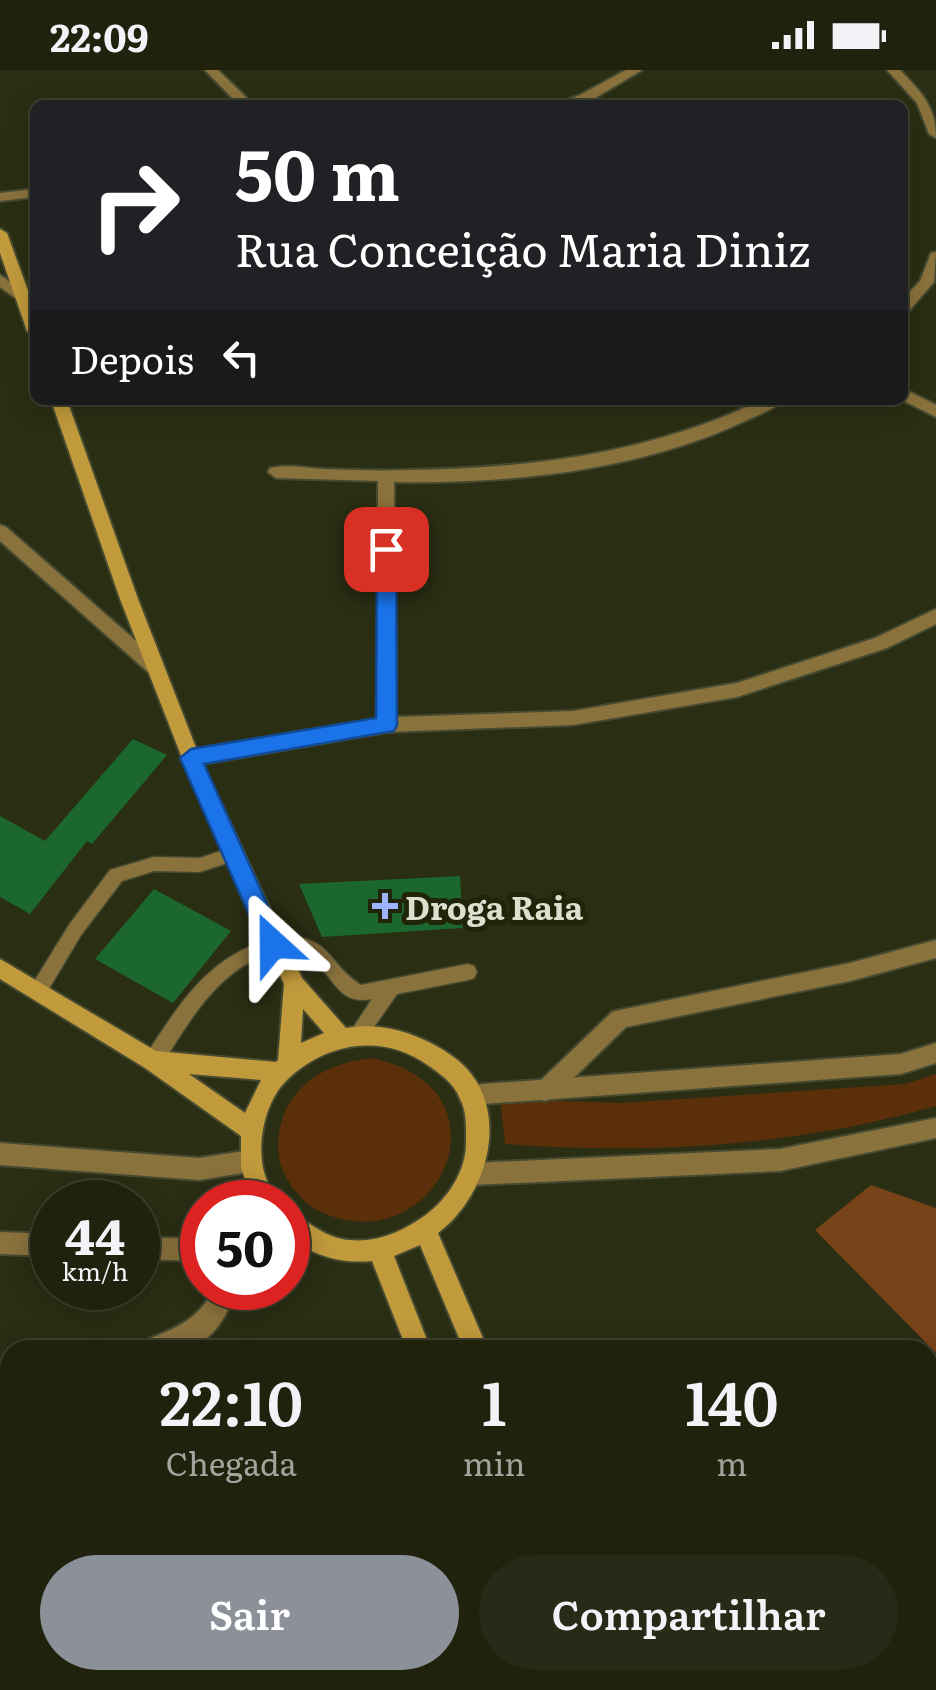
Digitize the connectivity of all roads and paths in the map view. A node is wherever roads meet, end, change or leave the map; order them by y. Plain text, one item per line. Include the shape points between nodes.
1 (212, 70) edge
2 (636, 70) edge
3 (894, 70) edge
4 (242, 100) edge
5 (578, 100) edge
6 (936, 134) edge
7 (30, 194) edge
8 (0, 197) edge
9 (0, 233) edge
10 (936, 256) edge
11 (0, 280) edge
12 (23, 297) junction
13 (908, 303) edge
14 (30, 317) edge
15 (908, 396) edge
16 (61, 405) edge
17 (764, 405) edge
18 (936, 412) edge
19 (276, 472) dead end
20 (386, 478) junction
21 (0, 531) edge
22 (936, 616) edge
23 (154, 667) junction
24 (387, 725) junction
25 (191, 758) junction
26 (233, 854) junction
27 (273, 944) junction
28 (936, 949) edge
29 (0, 968) edge
30 (468, 972) dead end
31 (294, 984) junction
32 (392, 986) junction
33 (38, 991) junction
34 (349, 1035) junction
35 (936, 1052) edge
36 (152, 1061) junction
37 (283, 1067) junction
38 (545, 1091) junction
39 (469, 1095) junction
40 (936, 1128) edge
41 (251, 1130) junction
42 (0, 1154) edge
43 (250, 1161) junction
44 (474, 1174) junction
45 (258, 1180) edge
46 (426, 1231) junction
47 (310, 1238) edge
48 (0, 1242) edge
49 (30, 1243) edge
50 (380, 1248) junction
51 (216, 1310) edge
52 (183, 1340) edge
53 (415, 1340) edge
54 (472, 1340) edge

1 - 4 street
2 - 5 street
3 - 6 street via 923,102
7 - 8 street
9 - 12 main road
10 - 13 street via 927,282
11 - 12 street
12 - 14 main road
15 - 18 street
16 - 23 main road
17 - 20 street via 688,438 586,461 496,474
19 - 20 street
20 - 24 street
21 - 23 street
22 - 24 street via 881,642 737,690 573,718
23 - 25 main road
24 - 25 street
25 - 26 main road
26 - 27 main road
26 - 33 lane via 116,876
27 - 31 main road
27 - 32 lane via 315,950 360,994
27 - 36 lane via 218,973
28 - 38 street via 620,1018
29 - 33 main road
30 - 32 lane
31 - 34 main road
31 - 37 main road
32 - 34 lane
33 - 36 main road
34 - 37 main road via 314,1045
34 - 39 main road via 396,1036 429,1050
35 - 38 street via 901,1064
36 - 37 main road
36 - 41 main road
37 - 41 main road via 265,1090
38 - 39 street
39 - 44 main road via 480,1137
40 - 44 street via 780,1160
41 - 43 main road
42 - 43 street via 199,1169
43 - 45 main road
44 - 46 main road via 457,1204
46 - 50 main road
46 - 54 main road
47 - 50 main road via 355,1251
48 - 49 street
50 - 53 main road
51 - 52 street via 195,1336

